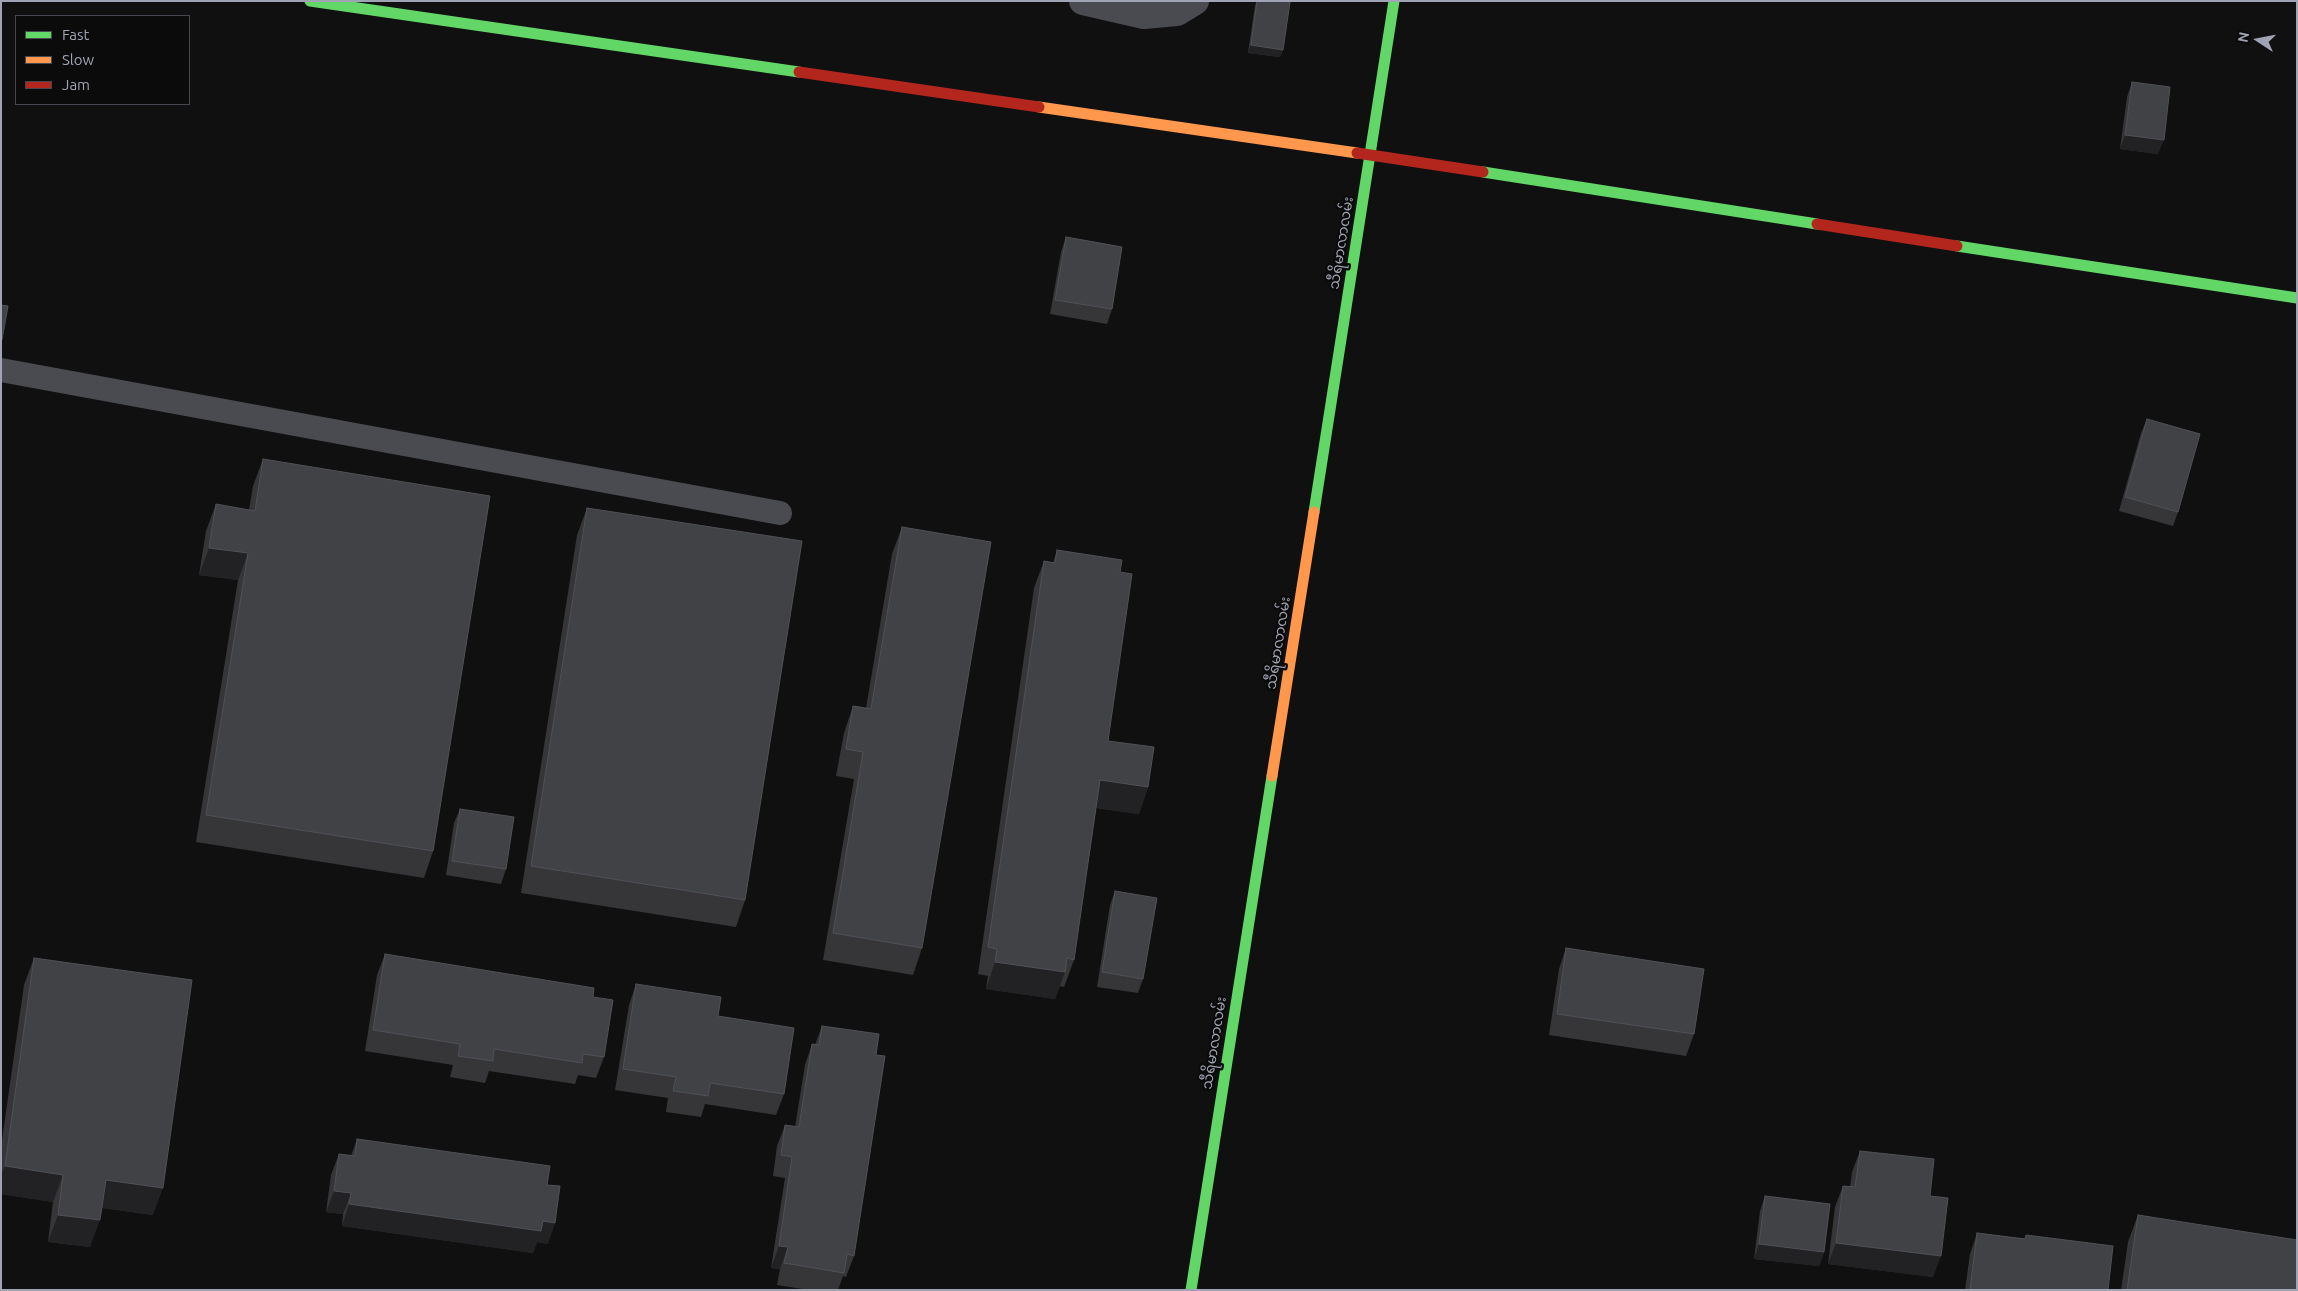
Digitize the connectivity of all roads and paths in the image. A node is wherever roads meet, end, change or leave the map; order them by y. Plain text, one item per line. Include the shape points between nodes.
1 (310, 1) edge
2 (1083, 1) edge
3 (1195, 1) edge
4 (1394, 1) edge
5 (1371, 155) junction
6 (2297, 298) edge
7 (1, 370) edge
8 (780, 513) dead end
9 (1190, 1290) edge

1 - 5 street
2 - 3 street via 1144,15 1177,12
4 - 5 street, သီရိမာလာလမ်း
5 - 6 street
5 - 9 street, သီရိမာလာလမ်း
7 - 8 lane

